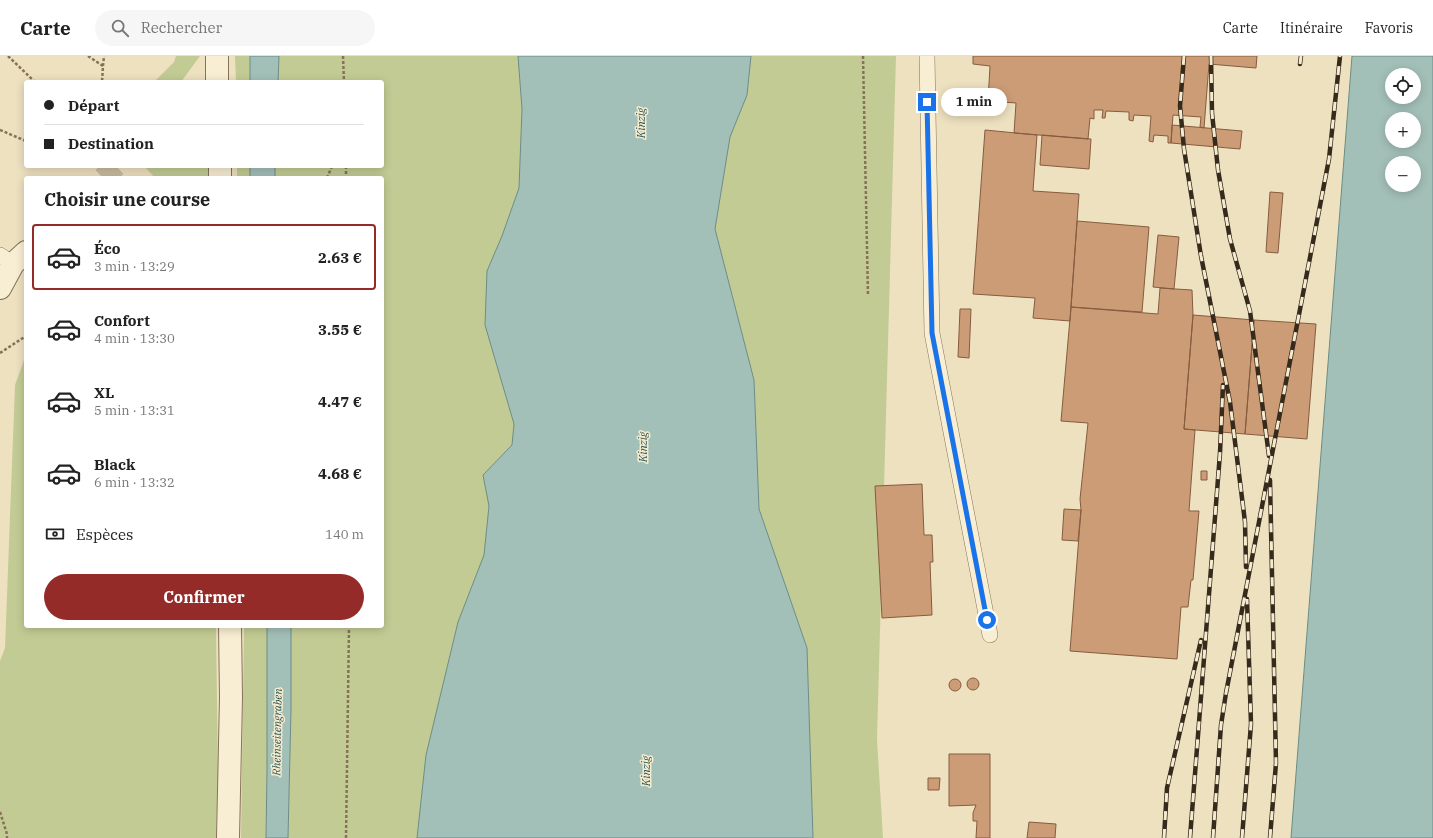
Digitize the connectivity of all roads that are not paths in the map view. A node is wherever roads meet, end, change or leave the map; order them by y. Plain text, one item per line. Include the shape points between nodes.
1 (217, 56) edge
2 (927, 56) edge
3 (217, 80) edge
4 (13, 257) edge
5 (0, 288) edge
6 (230, 628) edge
7 (990, 635) dead end
8 (228, 838) edge

1 - 3 street
2 - 7 lane via 932,333
4 - 5 street
6 - 8 street

